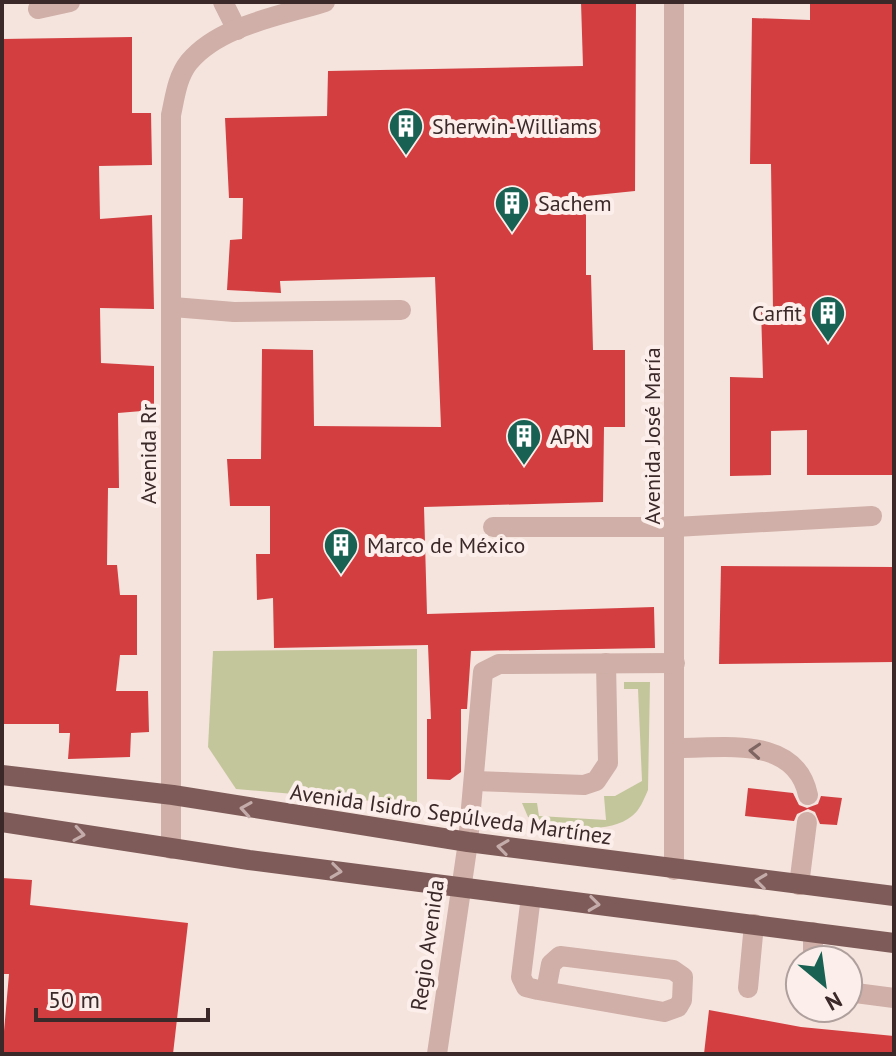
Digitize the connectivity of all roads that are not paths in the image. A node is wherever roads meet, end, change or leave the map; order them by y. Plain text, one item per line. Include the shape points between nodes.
1 (70, 2) edge
2 (223, 2) edge
3 (325, 2) edge
4 (674, 2) edge
5 (38, 9) dead end
6 (237, 30) junction
7 (173, 307) junction
8 (401, 310) dead end
9 (872, 516) dead end
10 (493, 527) dead end
11 (675, 527) junction
12 (606, 663) junction
13 (675, 663) junction
14 (674, 748) junction
15 (2, 775) edge
16 (475, 781) junction
17 (173, 795) junction
18 (808, 795) dead end
19 (2, 822) edge
20 (807, 822) dead end
21 (468, 842) junction
22 (171, 849) junction
23 (674, 870) junction
24 (799, 885) junction
25 (459, 886) junction
26 (531, 896) junction
27 (894, 896) edge
28 (754, 924) junction
29 (813, 932) junction
30 (894, 943) edge
31 (813, 944) edge
32 (748, 988) dead end
33 (546, 991) junction
34 (864, 994) edge
35 (894, 998) edge
36 (437, 1054) edge

1 - 5 street
2 - 6 street
3 - 6 street
4 - 11 street, Avenida José María
6 - 7 street, Avenida Rr via 189,62 177,83 171,115
7 - 8 street via 234,312
7 - 17 street, Avenida Rr
9 - 11 street
10 - 11 street
11 - 13 street, Avenida José María
12 - 13 street
12 - 16 street, Regio Avenida via 499,664 483,672
12 - 16 street via 608,763 596,781
13 - 14 street, Avenida José María
18 -> 14 street via 805,778 781,755
14 - 23 street, Avenida José María
15 - 17 main road, Avenida Isidro Sepúlveda Martínez
16 - 21 street, Regio Avenida
21 -> 17 main road, Avenida Isidro Sepúlveda Martínez
17 - 22 street, Avenida Rr
19 -> 22 main road
20 - 24 street
23 -> 21 main road, Avenida Isidro Sepúlveda Martínez
21 - 25 street, Regio Avenida
22 -> 25 main road
24 -> 23 main road, Avenida Isidro Sepúlveda Martínez
24 - 27 main road, Avenida Isidro Sepúlveda Martínez
25 - 26 main road
25 - 36 street, Regio Avenida
26 -> 28 main road
26 - 33 street via 521,977 526,987
28 - 29 main road
28 - 32 street
29 - 30 main road
29 - 31 street
33 - 33 street via 664,1012 678,1007 684,984 673,970 560,956 551,964
34 - 35 street

